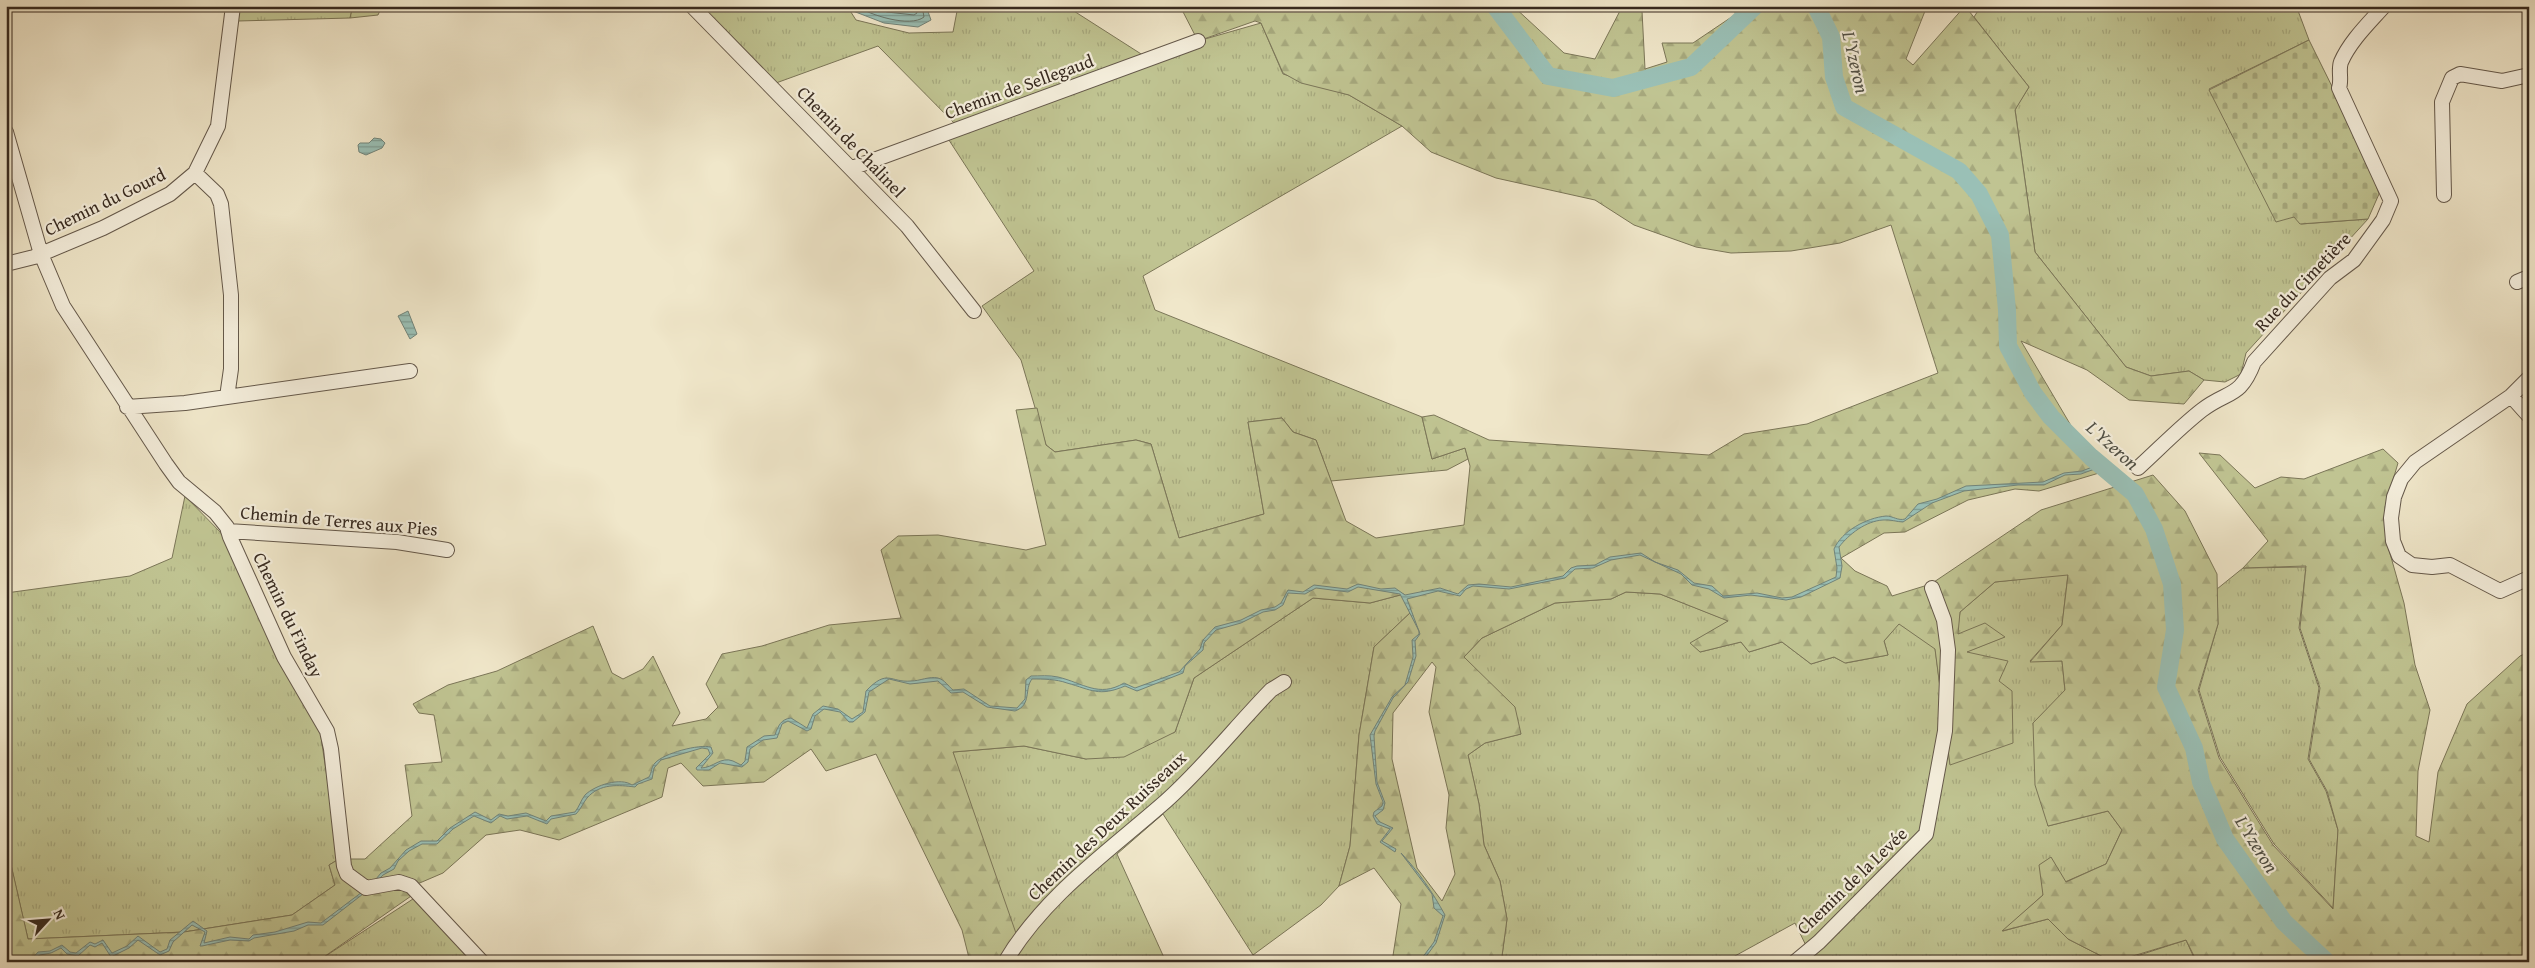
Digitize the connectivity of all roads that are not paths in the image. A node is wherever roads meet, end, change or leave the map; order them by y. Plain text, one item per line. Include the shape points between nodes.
1 (233, 6) edge
2 (692, 6) edge
3 (2384, 6) edge
4 (1198, 41) dead end
5 (2529, 75) edge
6 (6, 132) edge
7 (852, 168) junction
8 (194, 173) junction
9 (2444, 195) dead end
10 (41, 254) junction
11 (6, 264) edge
12 (974, 311) dead end
13 (410, 371) dead end
14 (2529, 378) edge
15 (2511, 396) junction
16 (227, 397) junction
17 (127, 407) junction
18 (2529, 416) edge
19 (2138, 468) dead end
20 (228, 531) junction
21 (447, 550) dead end
22 (2529, 578) edge
23 (1932, 588) dead end
24 (1284, 682) dead end
25 (482, 962) edge
26 (1005, 962) edge
27 (1795, 962) edge

1 - 8 street, Chemin du Gourd via 218,126
2 - 7 street, Chemin de Chalinel
3 - 19 street, Rue du Cimetière via 2340,63 2339,88 2391,201 2383,220 2354,260 2330,278 2254,362 2248,379 2230,396 2203,409
4 - 7 street, Chemin de Sellegaud
5 - 9 street via 2502,81 2460,74 2452,78 2442,102
6 - 10 street, Chemin du Finday
7 - 12 street, Chemin de Chalinel via 926,248
8 - 10 street, Chemin du Gourd via 170,194 103,228
8 - 16 street via 217,194 221,204 232,295 231,369
10 - 11 street, Chemin du Gourd
10 - 17 street, Chemin du Finday via 63,306
13 - 16 street
14 - 15 street
15 - 18 street
15 - 22 street via 2416,462 2401,479 2392,511 2393,541 2399,556 2412,565 2450,565 2500,591
16 - 17 street
17 - 20 street, Chemin du Finday via 179,482 214,512
20 - 21 street, Chemin de Terres aux Pies via 397,542
20 - 25 street, Chemin du Finday via 284,657 326,731 347,874 369,888 399,882 412,886
23 - 27 street, Chemin de la Levée via 1944,620 1948,650 1945,731 1926,834
24 - 26 street, Chemin des Deux Ruisseaux via 1271,690 1167,800 1056,895 1018,939

